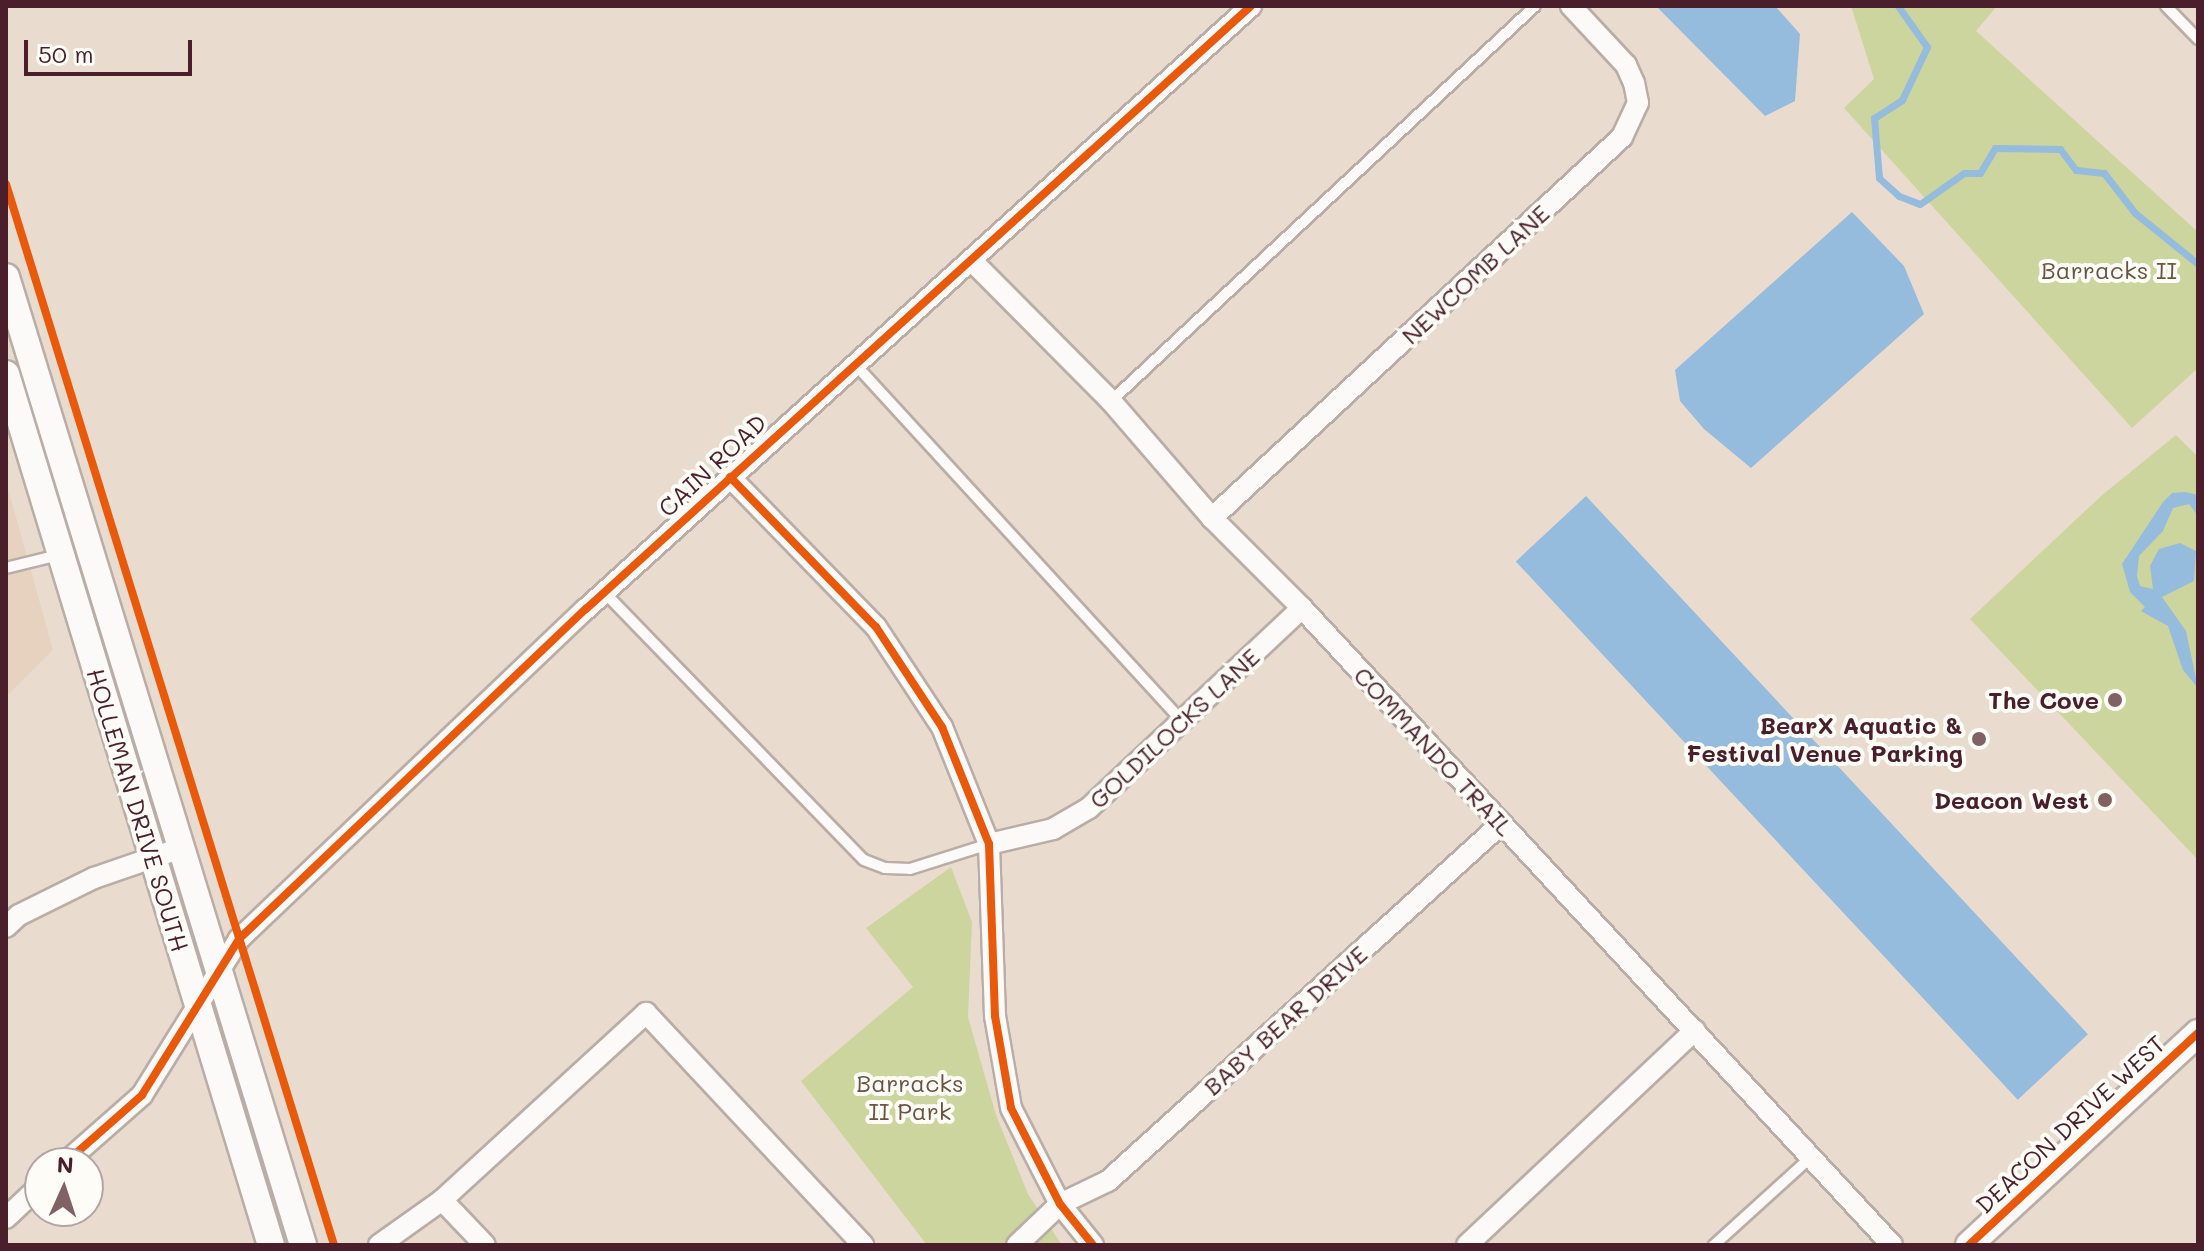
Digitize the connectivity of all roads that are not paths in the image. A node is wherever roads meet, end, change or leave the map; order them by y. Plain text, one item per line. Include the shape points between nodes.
1 (1251, 6) edge
2 (1535, 6) edge
3 (1571, 6) edge
4 (2166, 6) edge
5 (2198, 39) edge
6 (972, 261) junction
7 (6, 277) edge
8 (854, 363) junction
9 (6, 374) edge
10 (1111, 401) junction
11 (730, 477) junction
12 (1212, 518) junction
13 (61, 555) junction
14 (6, 568) edge
15 (604, 592) junction
16 (1302, 608) junction
17 (1182, 721) junction
18 (1501, 824) junction
19 (989, 844) junction
20 (178, 849) junction
21 (151, 859) junction
22 (6, 927) edge
23 (217, 970) junction
24 (197, 1005) junction
25 (1695, 1030) junction
26 (2198, 1033) edge
27 (83, 1147) edge
28 (1811, 1157) junction
29 (442, 1200) junction
30 (24, 1201) edge
31 (1060, 1204) junction
32 (6, 1218) edge
33 (271, 1245) edge
34 (303, 1245) edge
35 (379, 1245) edge
36 (485, 1245) edge
37 (863, 1245) edge
38 (1017, 1245) edge
39 (1093, 1245) edge
40 (1467, 1245) edge
41 (1714, 1245) edge
42 (1892, 1245) edge
43 (1969, 1245) edge

1 - 6 street, CAIN ROAD
2 - 10 lane
3 - 12 street, NEWCOMB LANE via 1626,65 1634,83 1638,103 1622,137
4 - 5 lane
6 - 8 street, CAIN ROAD
6 - 10 street, COMMANDO TRAIL
7 - 20 street
8 - 11 street, CAIN ROAD
8 - 17 lane
9 - 13 street, HOLLEMAN DRIVE SOUTH
10 - 12 street, COMMANDO TRAIL
11 - 15 street, CAIN ROAD
11 - 19 street via 876,627 942,727
12 - 16 street, COMMANDO TRAIL
13 - 14 lane
13 - 21 street, HOLLEMAN DRIVE SOUTH
15 - 19 lane via 864,860 910,869
15 - 23 street, CAIN ROAD via 239,939
16 - 17 street, GOLDILOCKS LANE
16 - 18 street, COMMANDO TRAIL
17 - 19 street, GOLDILOCKS LANE via 1072,820
18 - 25 street, COMMANDO TRAIL
18 - 31 street, BABY BEAR DRIVE via 1108,1181
19 - 31 street via 995,1016 1011,1108
20 - 21 street
20 - 23 street
21 - 22 street via 94,878 19,915
21 - 24 street, HOLLEMAN DRIVE SOUTH
23 - 24 street, CAIN ROAD
23 - 34 street
24 - 27 street, CAIN ROAD via 142,1095
24 - 33 street, HOLLEMAN DRIVE SOUTH
25 - 28 street, COMMANDO TRAIL
25 - 40 street
26 - 43 street, DEACON DRIVE WEST
28 - 41 lane
28 - 42 street, COMMANDO TRAIL
29 - 35 street
29 - 36 street
29 - 37 street via 646,1013
30 - 32 street
31 - 38 street, BABY BEAR DRIVE
31 - 39 street

